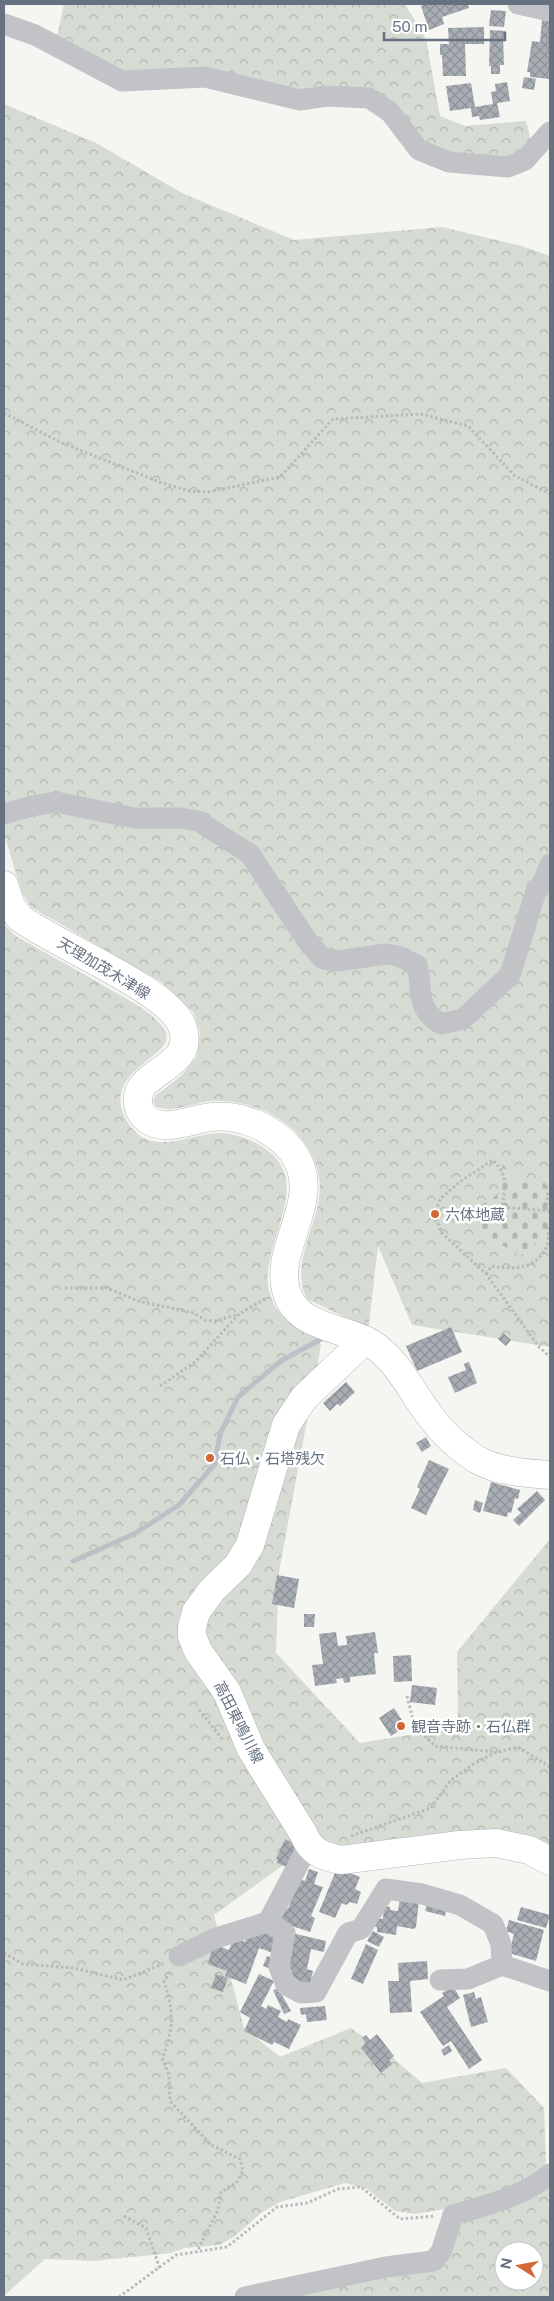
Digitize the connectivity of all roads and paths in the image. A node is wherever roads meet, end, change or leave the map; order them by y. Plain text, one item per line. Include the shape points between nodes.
1 (518, 4) edge
2 (550, 11) edge
3 (4, 24) edge
4 (550, 132) edge
5 (4, 413) edge
6 (550, 494) edge
7 (4, 814) edge
8 (550, 864) edge
9 (4, 885) edge
10 (550, 1192) edge
11 (548, 1210) edge
12 (550, 1225) edge
13 (486, 1274) junction
14 (64, 1288) dead end
15 (286, 1288) junction
16 (239, 1314) junction
17 (364, 1340) junction
18 (550, 1357) edge
19 (160, 1386) dead end
20 (550, 1475) edge
21 (407, 1696) dead end
22 (502, 1752) junction
23 (550, 1766) edge
24 (346, 1838) dead end
25 (308, 1846) junction
26 (550, 1861) edge
27 (268, 1922) junction
28 (4, 1953) edge
29 (180, 1956) junction
30 (502, 1965) junction
31 (440, 1980) dead end
32 (550, 1981) edge
33 (550, 2174) edge
34 (453, 2215) junction
35 (124, 2216) dead end
36 (197, 2253) junction
37 (160, 2269) junction
38 (119, 2297) edge
39 (245, 2297) edge

1 - 2 street
3 - 4 street via 35,35 122,82 206,77 300,100 327,96 369,98 390,112 419,150 449,162 508,167 525,160
5 - 6 path via 62,443 162,483 208,492 280,477 333,419 421,414 468,426 514,475
7 - 8 street via 56,802 134,818 180,818 198,822 250,854 308,942 323,958 338,961 386,954 417,965 425,1012 441,1024 464,1019 510,975 536,890 543,883
9 - 15 main road, 天理加茂木津線 via 10,906 20,918 152,994 180,1021 184,1041 178,1057 145,1082 140,1091 138,1102 145,1118 168,1126 216,1117 244,1120 268,1130 294,1153 302,1172 304,1191 286,1261
10 - 11 path
11 - 13 path via 502,1207 504,1172 493,1160 460,1181 440,1200 435,1214 441,1232
12 - 13 path via 546,1248 530,1265 509,1270 492,1266
13 - 18 path via 539,1347
14 - 16 path via 107,1288 138,1300 194,1313 204,1320 215,1321
15 - 16 path
15 - 17 main road, 天理加茂木津線 via 295,1310 310,1320
16 - 19 path via 195,1362
17 - 20 main road, 天理加茂木津線 via 394,1363 453,1443 479,1461 510,1471
17 - 25 main road, 高田東鳴川線 via 304,1398 286,1425 250,1545 238,1565 212,1590 196,1612 192,1627 198,1651 227,1692 250,1749
21 - 22 path via 414,1727 435,1746
22 - 23 path via 518,1747
22 - 24 path via 472,1765 450,1781 431,1808
25 - 26 main road via 325,1857 341,1860 496,1843 529,1850
25 - 27 street
27 - 29 street via 216,1938
27 - 30 street via 285,1933 279,1967 286,1985 301,1992 316,1992 348,1933 361,1929 386,1889 422,1894 460,1905 493,1924 501,1944
28 - 29 path via 23,1964 74,1968 123,1980
29 - 36 path via 164,1982 172,2003 170,2039 162,2058 169,2076 170,2101 210,2145 240,2159 243,2171 236,2183 221,2192 218,2210
30 - 31 street via 468,1979
30 - 32 street
33 - 34 street via 534,2187
34 - 36 path via 400,2219 362,2187 338,2189 307,2203 276,2206 227,2247
34 - 39 street via 441,2252 433,2262 386,2267
35 - 37 path via 146,2228
36 - 37 path via 176,2255
37 - 38 path

